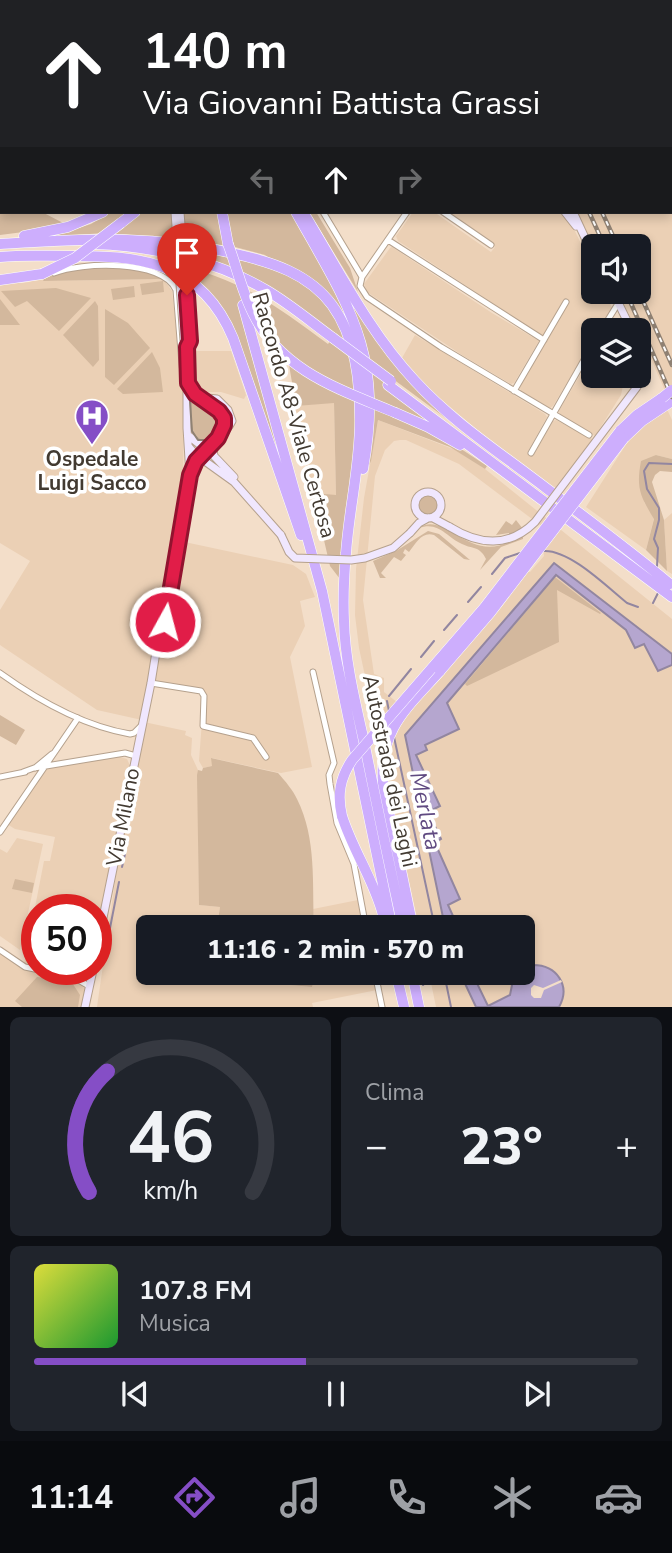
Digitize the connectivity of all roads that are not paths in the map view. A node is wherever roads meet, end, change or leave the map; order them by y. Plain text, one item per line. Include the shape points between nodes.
1 (98, 214) edge
2 (132, 214) edge
3 (175, 214) edge
4 (180, 214) edge
5 (222, 214) edge
6 (297, 214) edge
7 (304, 214) edge
8 (324, 214) edge
9 (406, 214) edge
10 (446, 214) edge
11 (567, 214) edge
12 (574, 214) edge
13 (581, 232) joint
14 (388, 240) junction
15 (0, 244) edge
16 (228, 244) junction
17 (491, 245) dead end
18 (18, 256) junction
19 (0, 257) edge
20 (44, 275) junction
21 (362, 277) junction
22 (0, 280) edge
23 (566, 302) dead end
24 (331, 340) junction
25 (544, 340) junction
26 (187, 343) junction
27 (581, 365) edge
28 (188, 382) junction
29 (390, 383) junction
30 (636, 388) edge
31 (514, 391) junction
32 (198, 397) junction
33 (669, 398) edge
34 (188, 400) junction
35 (553, 413) junction
36 (187, 428) junction
37 (589, 435) dead end
38 (215, 441) junction
39 (188, 443) junction
40 (531, 453) dead end
41 (214, 456) junction
42 (199, 457) junction
43 (216, 469) junction
44 (190, 475) junction
45 (440, 510) junction
46 (418, 514) junction
47 (430, 518) junction
48 (570, 521) junction
49 (450, 527) junction
50 (410, 533) junction
51 (281, 535) junction
52 (345, 580) junction
53 (671, 585) edge
54 (672, 597) edge
55 (330, 629) junction
56 (438, 668) junction
57 (313, 672) dead end
58 (0, 674) edge
59 (151, 683) junction
60 (78, 718) junction
61 (141, 726) junction
62 (138, 744) junction
63 (54, 752) junction
64 (123, 755) junction
65 (136, 756) junction
66 (267, 757) dead end
67 (34, 768) junction
68 (45, 768) junction
69 (133, 770) junction
70 (23, 772) junction
71 (0, 777) edge
72 (0, 832) edge
73 (108, 894) edge
74 (364, 915) edge
75 (382, 915) edge
76 (389, 915) edge
77 (399, 915) edge
78 (410, 915) edge
79 (0, 950) edge
80 (21, 963) edge
81 (89, 985) edge
82 (377, 985) edge
83 (400, 985) edge
84 (403, 985) edge
85 (414, 985) edge
86 (420, 985) edge
87 (85, 1007) edge
88 (382, 1007) edge
89 (406, 1007) edge
90 (419, 1007) edge
91 (425, 1007) edge

1 - 15 highway via 64,229
2 - 20 highway, bridge
3 - 26 main road, bridge
4 - 26 main road, bridge
5 - 16 highway, Raccordo A8-Viale Certosa
6 - 52 highway, Raccordo A8-Viale Certosa via 351,313 369,374 369,429
7 - 53 highway via 375,330 426,393 469,432
8 - 21 street
9 - 14 street
10 - 17 street
11 - 13 main road
12 - 13 main road
14 - 21 street
14 - 25 street
15 - 24 highway via 99,244 201,261 261,287
15 - 52 highway via 108,238 189,244 279,266 325,296 347,333 358,391 360,439
16 - 48 highway, bridge via 250,308 280,352 312,376 453,441
16 - 55 highway, Raccordo A8-Viale Certosa, bridge
18 - 19 highway
18 - 24 highway via 106,251 198,266 260,292
18 - 55 highway via 102,255 154,263 182,275 212,301 233,338
20 - 22 highway
20 - 28 street via 63,269 133,266 168,278 176,290 183,373
21 - 31 street via 360,286 367,297
23 - 25 street
24 - 29 highway, bridge
25 - 31 street
26 - 28 main road
27 - 35 street
28 - 32 main road
28 - 34 main road
29 - 48 highway
29 - 53 highway
30 - 49 main road, bridge via 523,532 484,541
31 - 35 street
32 - 34 main road
32 - 38 main road via 224,418 224,428
33 - 56 highway, bridge via 619,444 497,603
34 - 36 main road
35 - 37 street
35 - 40 street
36 - 38 main road via 196,443
36 - 39 main road
38 - 41 main road
38 - 42 main road
39 - 42 main road
39 - 44 main road
41 - 43 street
41 - 51 main road via 262,506
42 - 43 main road
42 - 44 main road
43 - 51 main road via 241,489
44 - 59 main road, Via Milano via 168,605 174,609 167,615
45 - 46 main road via 439,497 427,492 416,500
45 - 47 main road
45 - 49 main road
46 - 47 main road
46 - 50 main road
47 - 49 main road
47 - 50 main road
48 - 54 highway
50 - 51 main road, bridge via 384,553 351,560 295,558
52 - 77 highway, Autostrada dei Laghi via 347,653
55 - 76 highway, Autostrada dei Laghi
56 - 75 highway, bridge via 349,765 340,790 348,835
56 - 78 highway via 393,727 384,748 385,791
57 - 74 street via 334,763 329,777 337,823 354,864
58 - 60 street
59 - 61 main road, Via Milano
59 - 66 street via 201,691 203,726 253,738
60 - 61 street via 130,734
60 - 63 street
61 - 62 main road, Via Milano
62 - 64 street
62 - 65 main road, Via Milano
63 - 67 street
63 - 68 street
64 - 65 street
64 - 68 street
64 - 69 street
65 - 69 main road, Via Milano
67 - 68 street
67 - 70 street
68 - 70 street
68 - 72 street
69 - 73 main road, Via Milano
70 - 71 street
79 - 80 street
81 - 87 main road
82 - 88 street
83 - 89 highway
84 - 89 highway
85 - 90 highway
86 - 91 highway

